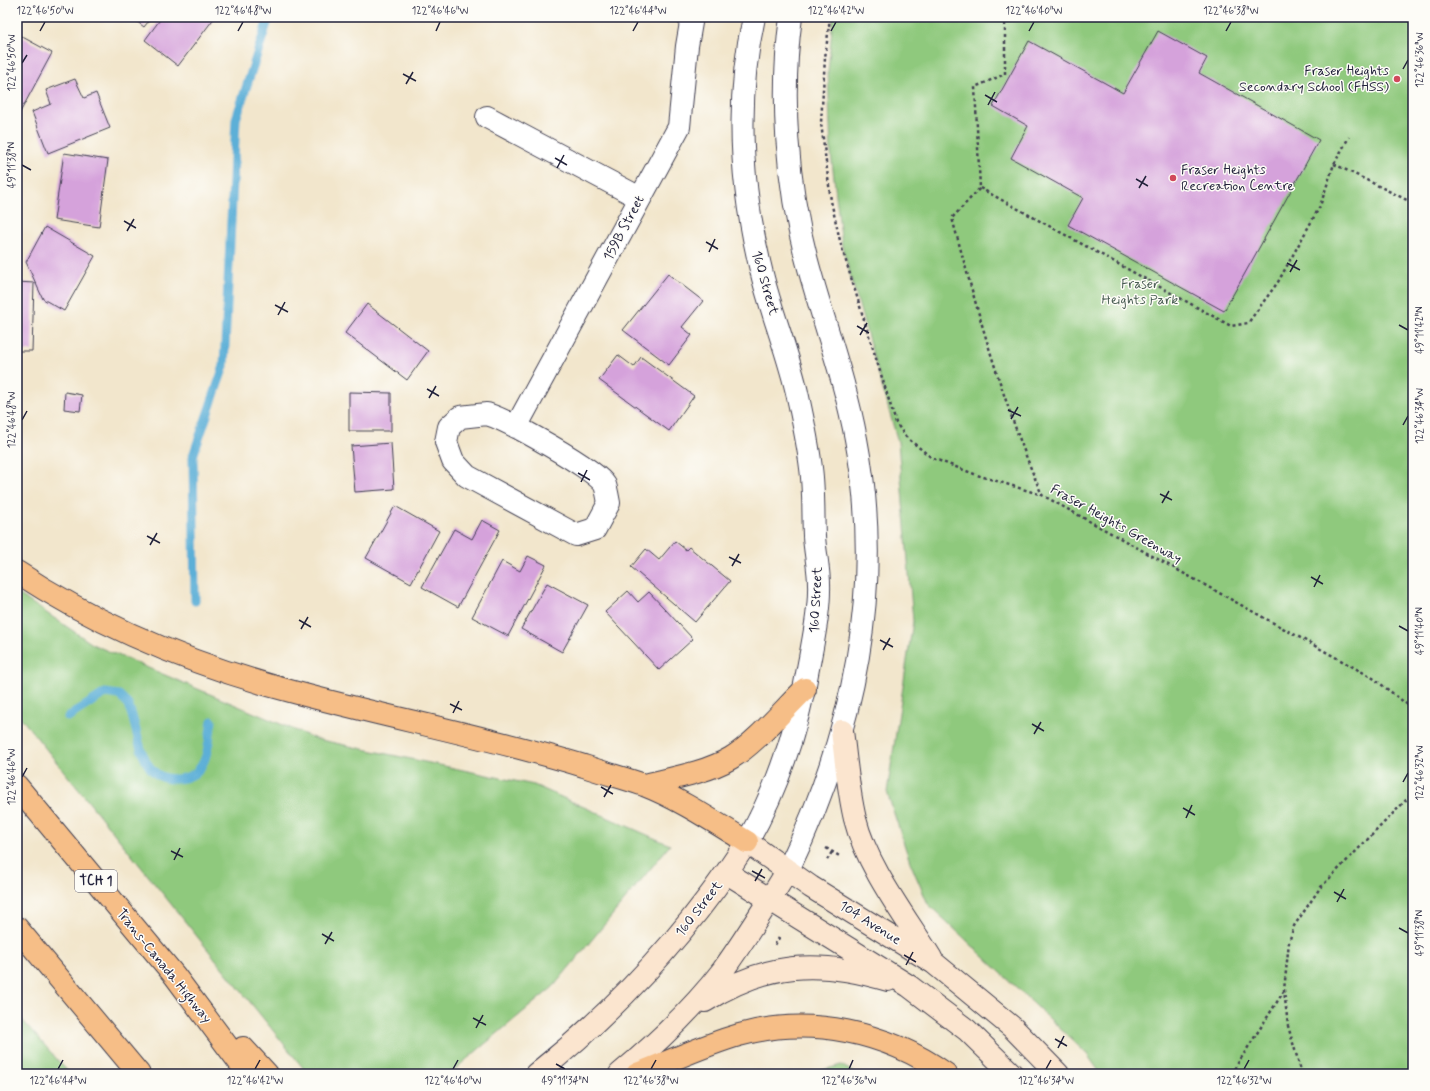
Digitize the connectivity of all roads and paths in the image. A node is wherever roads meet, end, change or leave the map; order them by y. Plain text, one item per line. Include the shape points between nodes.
1 (692, 17) edge
2 (754, 17) edge
3 (791, 17) edge
4 (830, 17) edge
5 (1006, 17) edge
6 (487, 117) dead end
7 (1349, 137) dead end
8 (1334, 164) junction
9 (980, 188) junction
10 (640, 198) junction
11 (1413, 203) edge
12 (516, 427) junction
13 (1042, 494) junction
14 (17, 572) edge
15 (805, 689) junction
16 (1413, 709) edge
17 (842, 731) junction
18 (644, 785) junction
19 (17, 786) edge
20 (1413, 793) edge
21 (747, 842) junction
22 (822, 846) dead end
23 (832, 852) junction
24 (843, 858) dead end
25 (828, 860) dead end
26 (788, 870) junction
27 (727, 873) junction
28 (770, 900) junction
29 (17, 928) edge
30 (934, 963) junction
31 (175, 976) junction
32 (909, 986) junction
33 (1284, 990) junction
34 (688, 1011) junction
35 (139, 1074) edge
36 (248, 1074) edge
37 (267, 1074) edge
38 (536, 1074) edge
39 (620, 1074) edge
40 (637, 1074) edge
41 (946, 1074) edge
42 (1012, 1074) edge
43 (1058, 1074) edge
44 (1231, 1074) edge
45 (1302, 1074) edge

1 - 10 street, 159B Street via 679,127
2 - 15 street, 160 Street via 747,58 743,108 746,196 762,274 798,394 814,497 814,536 820,590
3 - 17 street via 785,76 786,112 798,222 810,273 845,389 858,451 865,514 867,571 864,610 854,681
4 - 13 path, Fraser Heights Greenway via 821,123 831,201 841,246 896,424 906,437 932,458 977,475
5 - 9 path via 1005,74 975,87
6 - 10 street
7 - 8 path
8 - 9 path via 1320,206 1278,282 1248,323 1231,326
8 - 11 path
9 - 13 path via 952,218 974,301 1027,460
10 - 12 street, 159B Street
12 - 12 street via 590,471 604,485 609,504 595,529 576,535 467,476 453,461 446,442 449,427 460,417 487,414
13 - 16 path, Fraser Heights Greenway via 1373,678
14 - 18 highway via 99,620 195,661 289,691 530,750
15 - 18 highway via 743,750 730,758 686,775
15 - 21 street, 160 Street via 784,764
17 - 26 street via 823,790
17 - 30 main road via 851,800 862,839 883,882
18 - 21 highway
19 - 31 highway, Trans-Canada Highway / TCH 1
20 - 33 path via 1320,888 1294,926 1289,942
21 - 26 main road, 104 Avenue
21 - 27 main road, 160 Street
22 - 23 path
23 - 24 path
23 - 25 path
26 - 28 main road
26 - 30 main road, 104 Avenue
27 - 28 main road
27 - 38 main road, 160 Street via 701,909 640,980 594,1026
28 - 32 main road
28 - 34 main road via 722,970
29 - 35 highway
30 - 43 main road, 104 Avenue via 1013,1028
31 - 36 highway, Trans-Canada Highway / TCH 1
31 - 37 highway
32 - 34 main road via 846,969 800,966 761,974 729,986
32 - 42 main road via 967,1030
33 - 44 path
33 - 45 path via 1288,1026
34 - 39 main road via 657,1043
40 - 41 highway via 739,1035 769,1028 797,1027 836,1029 869,1036 919,1057

